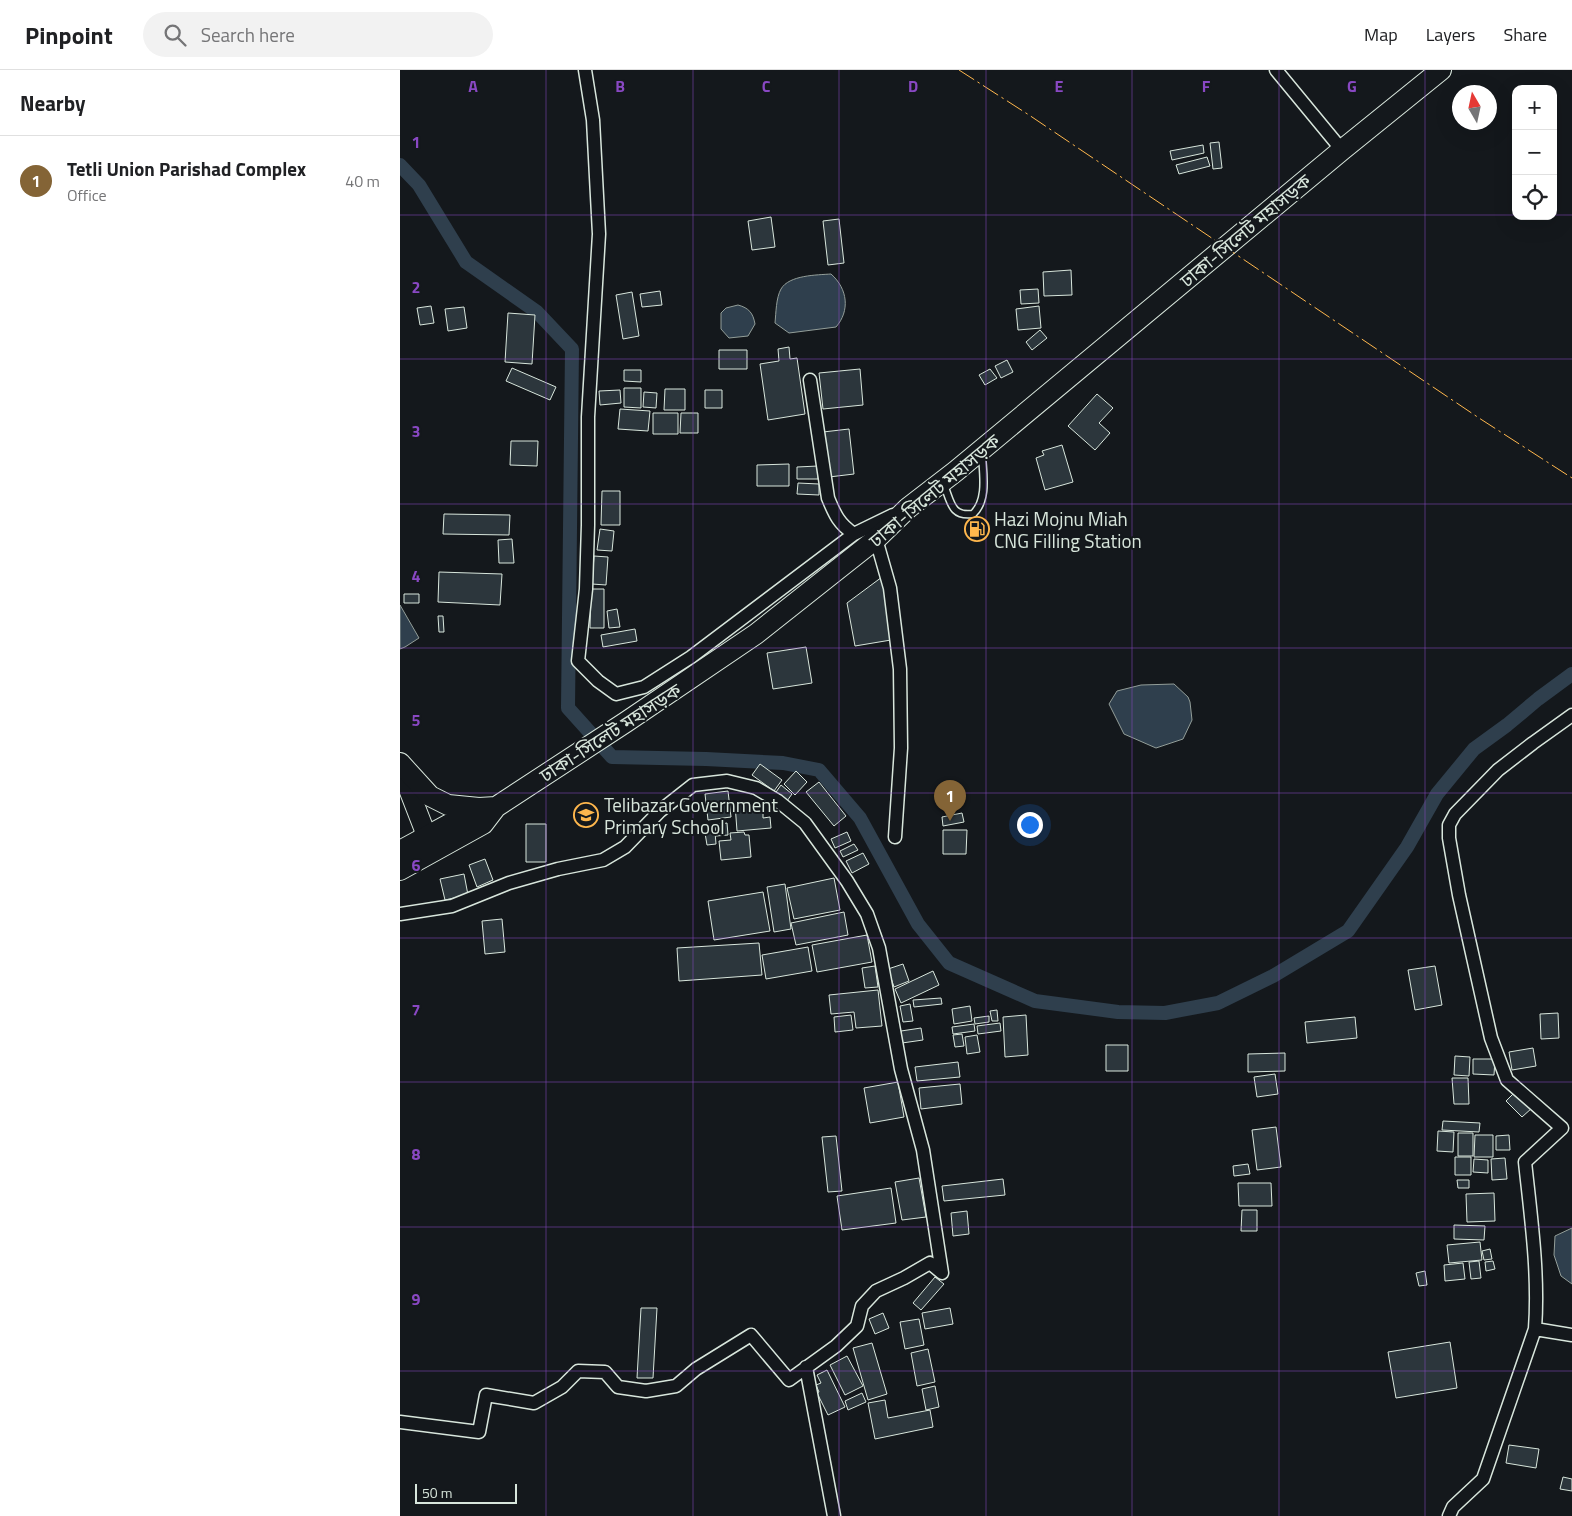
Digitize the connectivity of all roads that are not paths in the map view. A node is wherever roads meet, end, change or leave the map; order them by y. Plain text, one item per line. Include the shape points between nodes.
1 (585, 70) edge
2 (1276, 70) edge
3 (1441, 70) edge
4 (1342, 150) junction
5 (810, 380) dead end
6 (982, 450) junction
7 (943, 482) junction
8 (908, 508) junction
9 (854, 534) junction
10 (876, 539) junction
11 (1572, 715) edge
12 (400, 763) edge
13 (400, 772) edge
14 (400, 802) edge
15 (488, 808) junction
16 (895, 837) dead end
17 (424, 839) junction
18 (443, 847) junction
19 (404, 862) edge
20 (400, 914) edge
21 (1535, 1329) junction
22 (1572, 1335) edge
23 (806, 1367) junction
24 (400, 1422) edge
25 (834, 1516) edge
26 (1449, 1516) edge

1 - 9 street via 593,120 599,234 588,417 586,589 578,661 616,694 644,687 733,627
2 - 4 street
3 - 4 highway, ঢাকা-সিলেট মহাসড়ক
4 - 6 highway, ঢাকা-সিলেট মহাসড়ক
5 - 9 street via 828,498 843,527
6 - 7 highway, ঢাকা-সিলেট মহাসড়ক
6 - 7 lane via 981,507 973,514 955,511
7 - 8 highway, ঢাকা-সিলেট মহাসড়ক
8 - 9 street
8 - 10 highway, ঢাকা-সিলেট মহাসড়ক
10 - 15 highway, ঢাকা-সিলেট মহাসড়ক via 756,634 521,790
10 - 16 street via 890,588 900,669 901,748
11 - 21 street via 1498,770 1455,814 1449,825 1459,895 1491,1038 1507,1080 1562,1128 1525,1162 1534,1240
12 - 15 highway via 430,796 448,805
13 - 17 main road via 424,828
14 - 17 main road via 413,832
15 - 17 highway
15 - 18 highway, ঢাকা-সিলেট মহাসড়ক via 483,824
17 - 18 main road
17 - 19 highway
18 - 19 highway, ঢাকা-সিলেট মহাসড়ক
20 - 23 street via 452,906 509,883 603,860 625,847 660,811 693,785 727,781 756,788 806,823 867,914 879,948 901,1069 923,1150 942,1273 930,1263 876,1291 862,1306 857,1326
21 - 22 street
21 - 26 street via 1483,1479 1453,1507
23 - 24 street via 789,1380 751,1335 696,1369 676,1386 646,1391 618,1386 606,1372 578,1371 562,1386 534,1403 486,1396 479,1432
23 - 25 street

